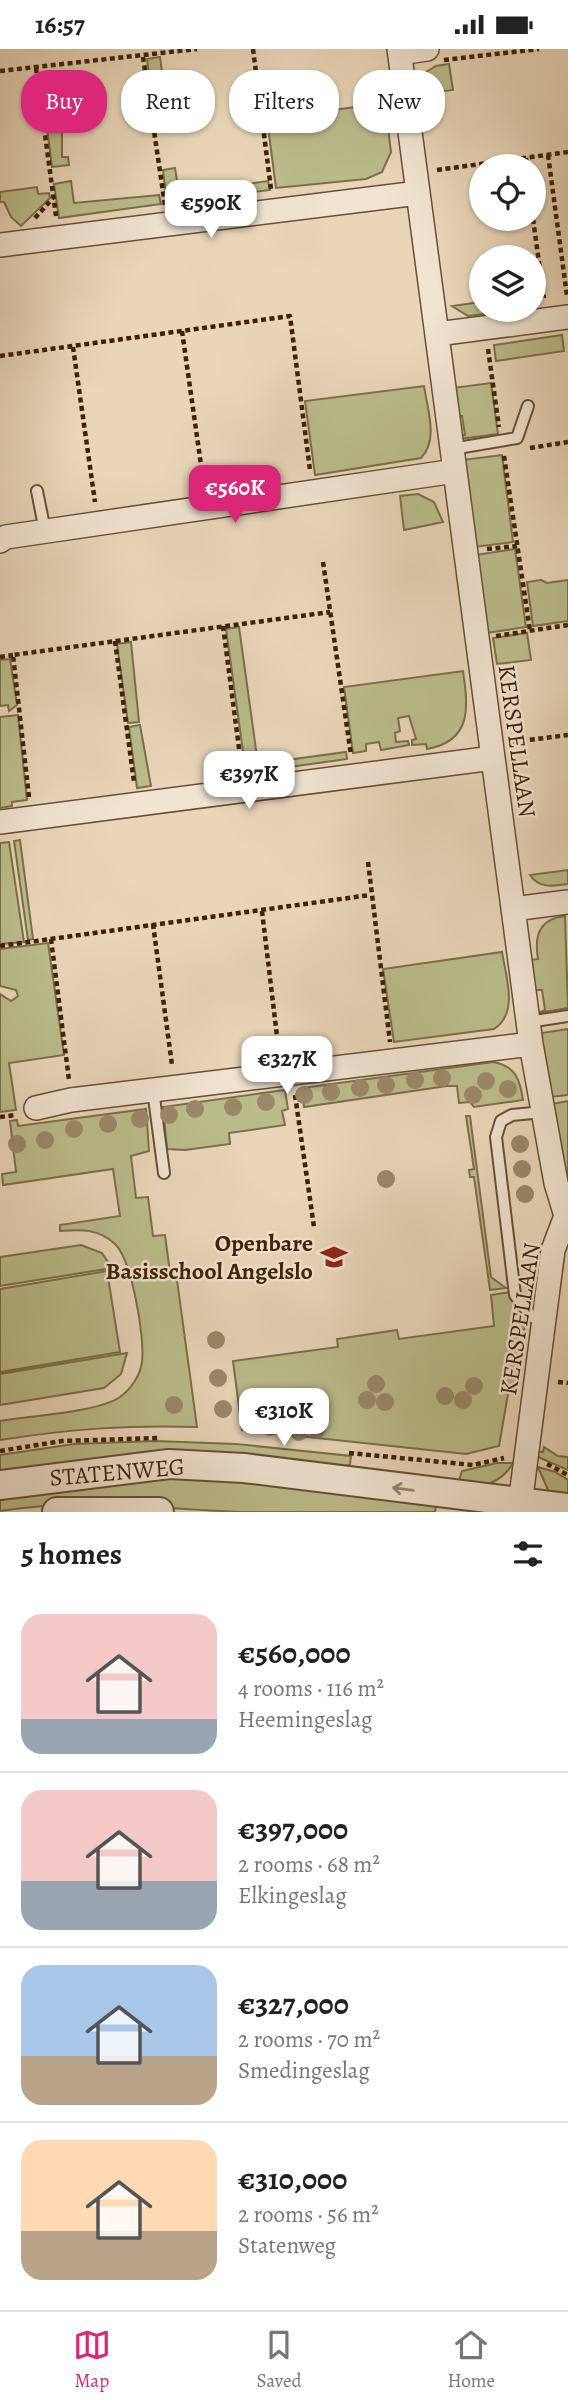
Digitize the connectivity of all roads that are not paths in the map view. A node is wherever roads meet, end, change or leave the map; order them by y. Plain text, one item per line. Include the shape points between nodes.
1 (427, 49) edge
2 (401, 57) edge
3 (416, 183) junction
4 (0, 245) edge
5 (557, 318) edge
6 (436, 334) junction
7 (528, 406) dead end
8 (452, 449) junction
9 (455, 471) junction
10 (37, 491) dead end
11 (44, 530) junction
12 (0, 541) edge
13 (493, 751) junction
14 (0, 822) edge
15 (568, 902) edge
16 (513, 909) junction
17 (568, 1016) edge
18 (530, 1033) junction
19 (164, 1089) junction
20 (36, 1108) dead end
21 (543, 1112) junction
22 (164, 1173) dead end
23 (567, 1216) edge
24 (544, 1319) junction
25 (0, 1485) edge
26 (520, 1507) edge
27 (568, 1508) edge
28 (57, 1512) edge
29 (159, 1512) edge

1 - 2 street
2 - 3 street, KERSPELLAAN
3 - 4 street via 274,211
3 - 6 street, KERSPELLAAN
5 - 6 street
6 - 8 street, KERSPELLAAN
7 - 8 lane via 517,438
8 - 9 street, KERSPELLAAN
9 - 11 street
9 - 13 street, KERSPELLAAN
10 - 11 lane
11 - 12 street
13 - 14 street via 354,776
13 - 16 street, KERSPELLAAN
15 - 16 street
16 - 18 street, KERSPELLAAN
17 - 18 lane
18 - 19 street via 393,1063
18 - 21 street, KERSPELLAAN
19 - 20 street
19 - 22 lane
21 - 23 street, KERSPELLAAN
21 - 24 lane via 512,1115 501,1121 496,1137 515,1296 532,1317
23 - 24 street, KERSPELLAAN via 553,1250
24 - 26 street, KERSPELLAAN
26 -> 25 street, STATENWEG via 244,1468 169,1464
26 - 27 street, STATENWEG
28 - 29 street, STATENWEG

